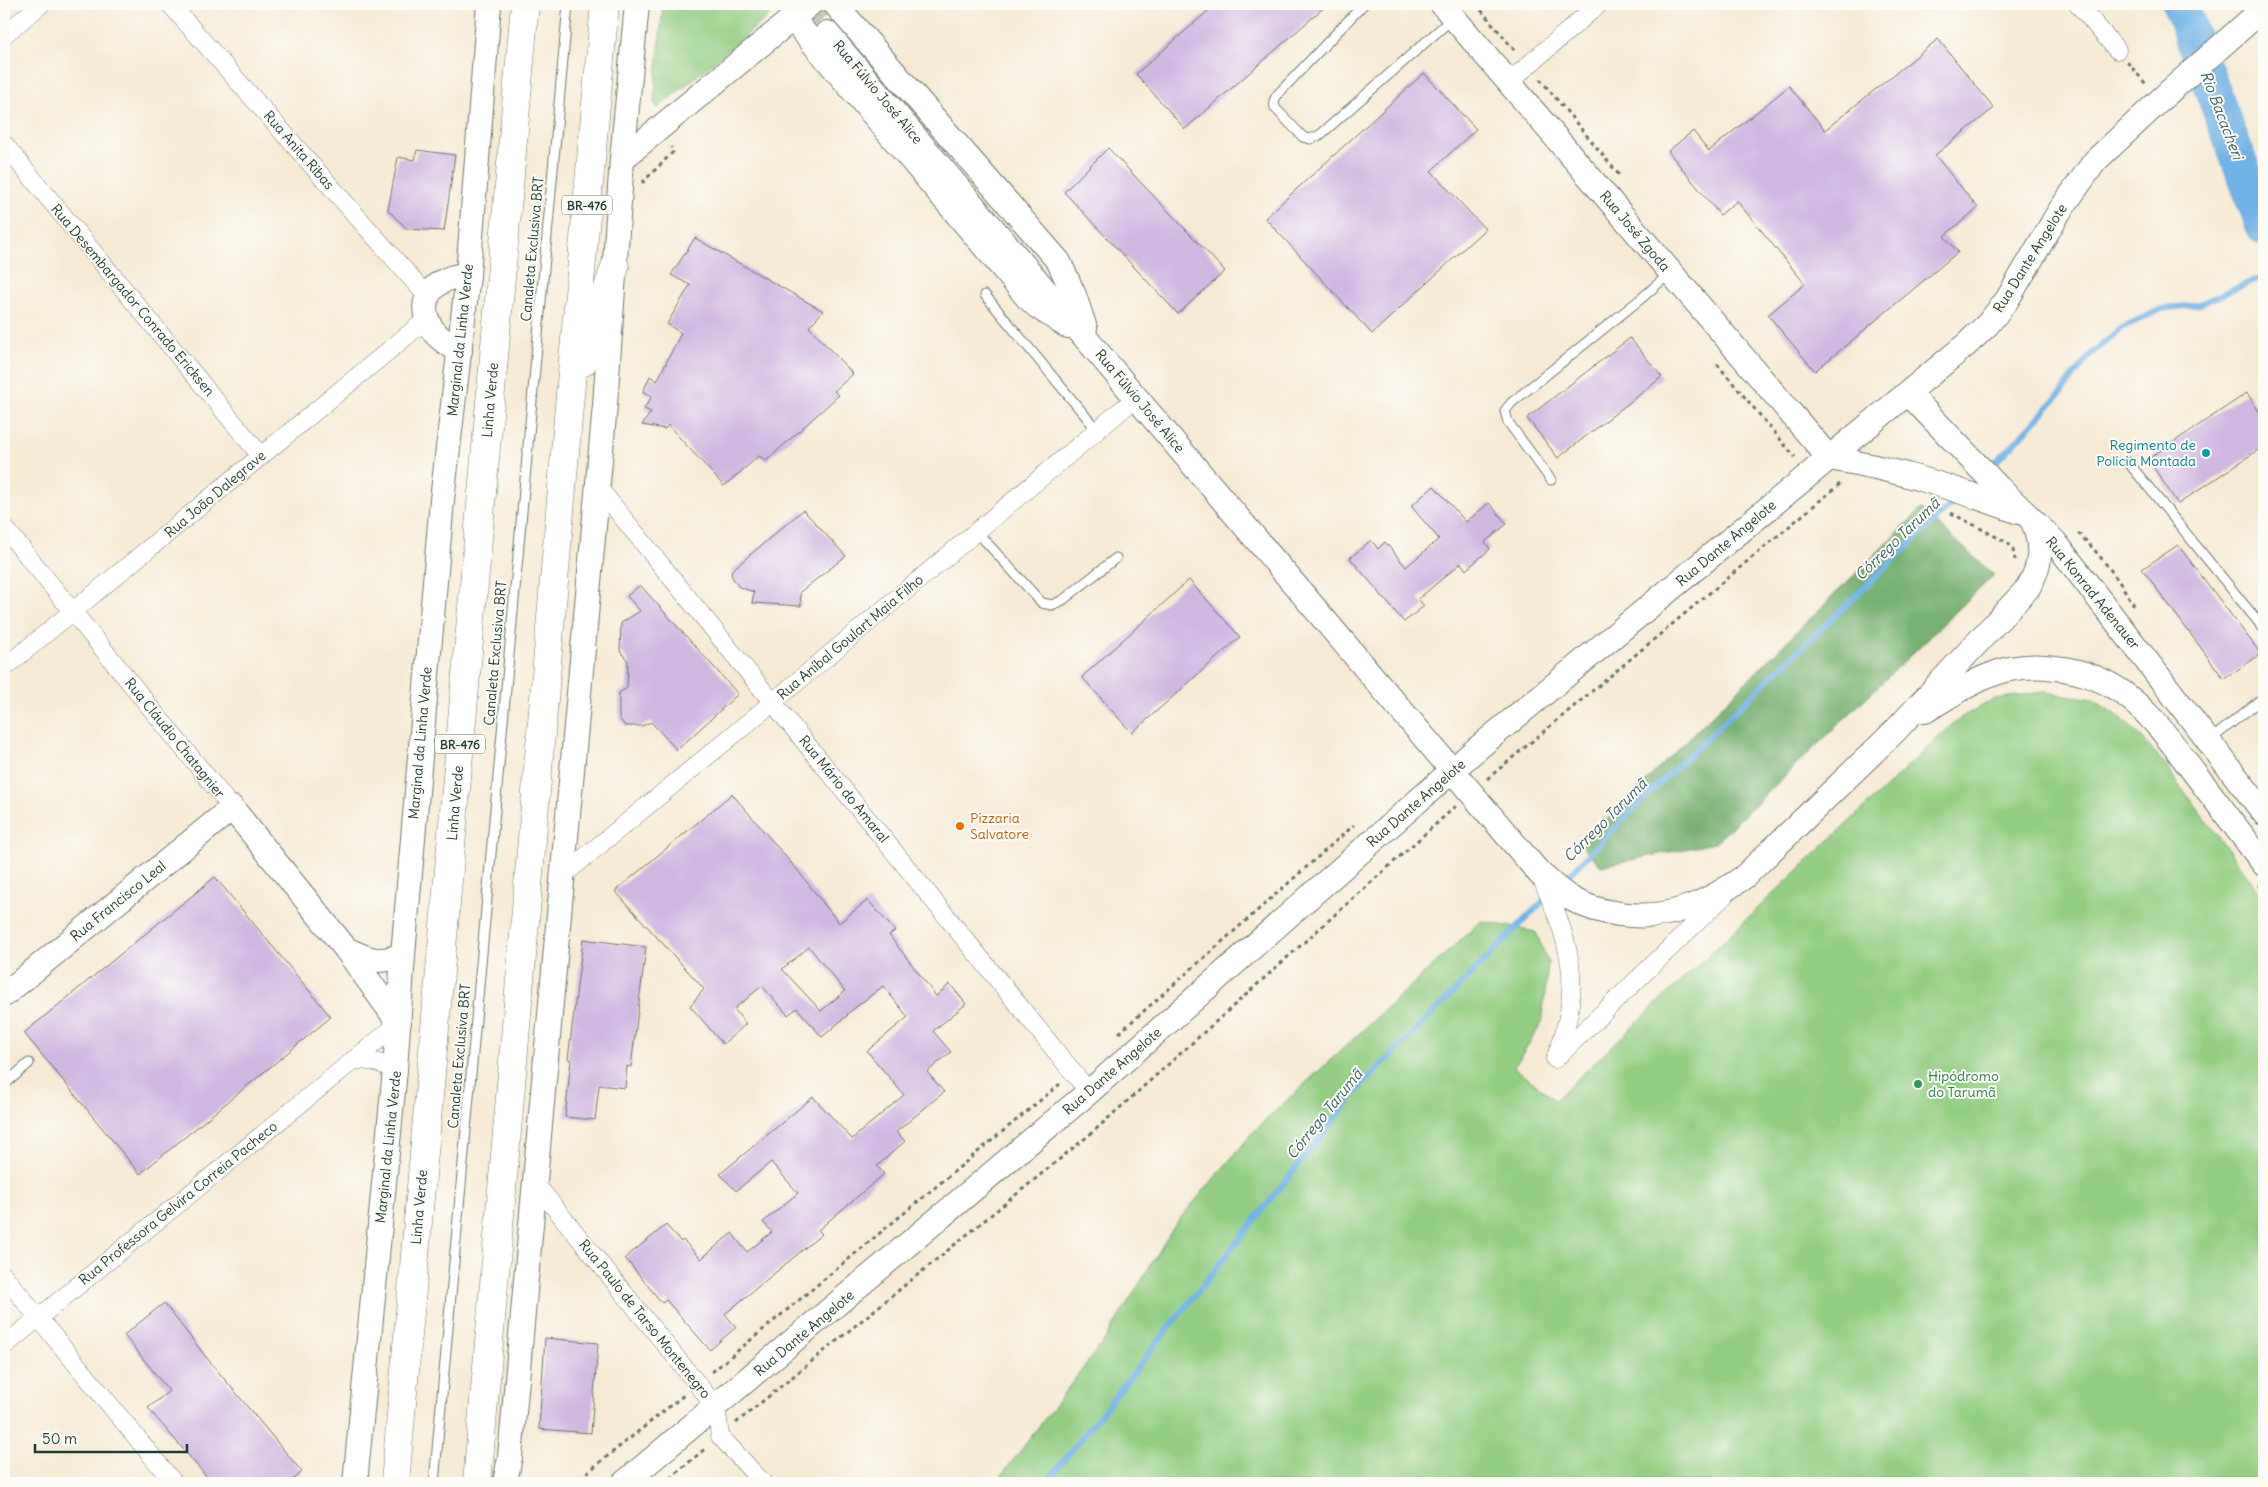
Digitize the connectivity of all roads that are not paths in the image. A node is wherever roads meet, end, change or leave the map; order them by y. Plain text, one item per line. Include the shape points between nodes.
1 (41, 4) edge
2 (170, 4) edge
3 (489, 4) edge
4 (525, 4) edge
5 (568, 4) edge
6 (605, 4) edge
7 (637, 4) edge
8 (835, 4) edge
9 (1364, 4) edge
10 (1599, 4) edge
11 (2078, 4) edge
12 (2264, 8) edge
13 (1448, 10) edge
14 (801, 11) edge
15 (827, 33) tunnel mouth
16 (4, 35) edge
17 (2117, 50) road end
18 (1509, 82) junction
19 (4, 144) edge
20 (622, 159) junction
21 (615, 267) junction
22 (1671, 272) junction
23 (468, 275) junction
24 (985, 295) dead end
25 (427, 307) junction
26 (1088, 338) junction
27 (460, 352) junction
28 (1908, 393) junction
29 (1137, 396) junction
30 (569, 406) junction
31 (1097, 430) junction
32 (261, 456) junction
33 (1828, 458) junction
34 (2128, 462) dead end
35 (1551, 480) dead end
36 (598, 486) junction
37 (1993, 494) junction
38 (2029, 519) junction
39 (4, 527) edge
40 (976, 531) junction
41 (1116, 558) dead end
42 (73, 611) junction
43 (2264, 628) edge
44 (4, 668) edge
45 (2264, 697) edge
46 (773, 702) junction
47 (1896, 730) junction
48 (2209, 741) junction
49 (1452, 770) junction
50 (232, 808) junction
51 (2264, 813) edge
52 (2264, 864) edge
53 (562, 876) junction
54 (1744, 877) junction
55 (1562, 903) junction
56 (346, 949) junction
57 (403, 955) junction
58 (4, 994) edge
59 (399, 1022) junction
60 (353, 1060) junction
61 (29, 1063) dead end
62 (395, 1070) junction
63 (4, 1085) edge
64 (1089, 1092) junction
65 (534, 1182) junction
66 (4, 1276) edge
67 (38, 1318) junction
68 (4, 1346) edge
69 (716, 1407) junction
70 (510, 1457) junction
71 (174, 1483) edge
72 (355, 1483) edge
73 (394, 1483) edge
74 (434, 1483) edge
75 (478, 1483) edge
76 (505, 1483) edge
77 (510, 1483) edge
78 (624, 1483) edge
79 (763, 1483) edge

1 - 16 street
2 - 25 street, Rua Anita Ribas
3 - 23 main road, Marginal da Linha Verde
4 - 73 highway, Linha Verde / BR-476
5 - 74 lane, Canaleta Exclusiva BRT
6 - 30 highway, BR-476
7 - 20 main road
8 - 26 main road via 1059,262
9 - 13 lane via 1277,94 1275,108 1303,137 1310,139 1320,135
10 - 18 street
11 - 17 street
12 - 28 main road, Rua Dante Angelote via 2095,161 2078,183 2007,300 1988,324
13 - 18 main road, Rua José Zgoda
14 - 20 main road
14 - 26 main road via 1027,296 1049,315
15 - 26 main road, Rua Fúlvio José Alice
18 - 22 main road, Rua José Zgoda
19 - 32 street, Rua Desembargador Conrado Ericksen
20 - 21 main road
21 - 30 highway
21 - 36 main road
22 - 33 main road, Rua José Zgoda
22 - 35 lane via 1510,403 1505,412 1508,422
23 - 25 main road via 435,286
23 - 27 main road, Marginal da Linha Verde
24 - 31 lane
25 - 27 main road via 433,331
25 - 32 street, Rua João Dalegrave
26 - 29 main road, Rua Fúlvio José Alice
27 - 57 main road, Marginal da Linha Verde via 439,529
28 - 33 main road, Rua Dante Angelote
28 - 37 main road via 1971,460
29 - 31 street, Rua Aníbal Goulart Maia Filho
29 - 49 main road, Rua Fúlvio José Alice
30 - 75 highway, BR-476
31 - 40 street, Rua Aníbal Goulart Maia Filho
32 - 42 street, Rua João Dalegrave
33 - 37 main road, Rua Konrad Adenauer
33 - 49 main road, Rua Dante Angelote
34 - 43 lane
36 - 46 street, Rua Mário do Amaral
36 - 53 main road
37 - 38 main road, Rua Konrad Adenauer
38 - 47 main road via 2039,536 2040,556 2028,588
38 - 48 main road, Rua Konrad Adenauer via 2075,566
39 - 42 street, Rua Cláudio Chatagnier
40 - 41 lane via 1042,604 1052,605 1062,600
40 - 46 street, Rua Aníbal Goulart Maia Filho
42 - 44 street, Rua João Dalegrave
42 - 50 street, Rua Cláudio Chatagnier
45 - 48 lane
46 - 53 street, Rua Aníbal Goulart Maia Filho
46 - 64 street, Rua Mário do Amaral
47 - 52 main road via 1957,691 1989,675 2019,667 2071,669 2099,678 2116,686 2152,717
47 - 54 main road, Rua Fúlvio José Alice
48 - 51 main road, Rua Konrad Adenauer
49 - 55 main road, Rua Fúlvio José Alice
49 - 64 main road, Rua Dante Angelote
50 - 56 main road, Rua Cláudio Chatagnier
50 - 58 main road, Rua Francisco Leal
53 - 65 main road
54 - 55 main road, Rua Fúlvio José Alice via 1696,906 1652,917
54 - 55 street via 1555,1059 1565,1033 1573,982
56 - 57 main road, Rua Cláudio Chatagnier via 378,962
56 - 59 main road, Rua Cláudio Chatagnier
57 - 59 main road, Marginal da Linha Verde
59 - 60 street, Rua Professora Gelvira Correia Pacheco
59 - 62 main road, Marginal da Linha Verde
60 - 62 street via 382,1063
60 - 67 street, Rua Professora Gelvira Correia Pacheco
61 - 63 lane
62 - 72 main road, Marginal da Linha Verde
64 - 69 main road, Rua Dante Angelote
65 - 69 street, Rua Paulo de Tarso Montenegro
65 - 70 main road
66 - 67 street
67 - 68 street, Rua Professora Gelvira Correia Pacheco
67 - 71 street
69 - 78 main road, Rua Dante Angelote
69 - 79 street, Rua Paulo de Tarso Montenegro via 720,1436
70 - 76 main road
70 - 77 main road

